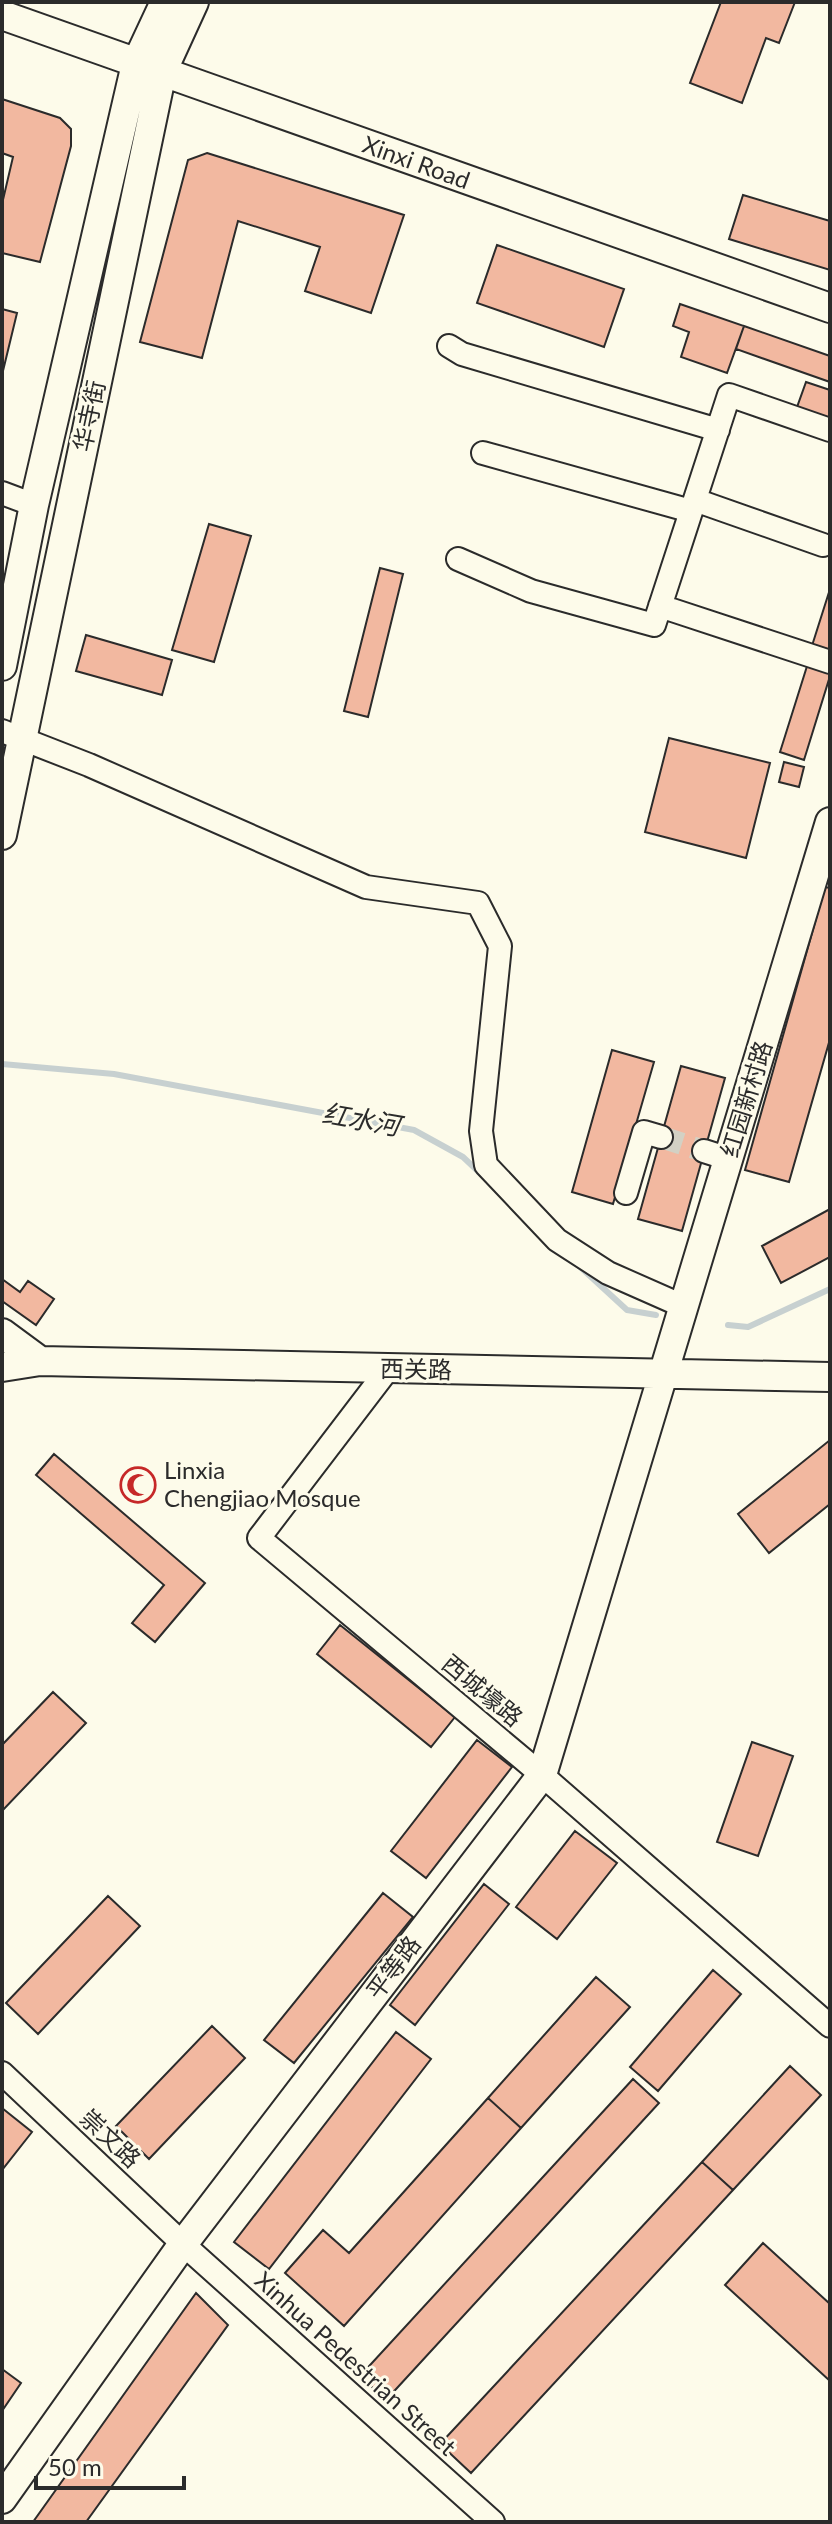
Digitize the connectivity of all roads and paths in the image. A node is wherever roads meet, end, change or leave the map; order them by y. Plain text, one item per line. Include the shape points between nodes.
1 (165, 2) edge
2 (194, 2) edge
3 (2, 15) edge
4 (149, 68) junction
5 (830, 308) edge
6 (449, 346) dead end
7 (718, 430) junction
8 (830, 430) edge
9 (483, 453) dead end
10 (2, 493) edge
11 (693, 506) junction
12 (2, 507) edge
13 (33, 512) junction
14 (823, 545) dead end
15 (458, 559) dead end
16 (660, 606) junction
17 (830, 662) edge
18 (2, 666) edge
19 (2, 731) edge
20 (830, 822) edge
21 (2, 835) edge
22 (661, 1137) dead end
23 (626, 1193) dead end
24 (685, 1307) junction
25 (2, 1333) edge
26 (40, 1361) junction
27 (2, 1367) edge
28 (388, 1369) junction
29 (664, 1376) junction
30 (830, 1377) edge
31 (542, 1775) junction
32 (830, 2026) edge
33 (2, 2073) edge
34 (183, 2244) junction
35 (2, 2499) edge
36 (493, 2522) edge

1 - 4 main road, 华寺街
2 - 4 main road, 华寺街
3 - 4 main road, Xinxi Road
4 - 5 main road, Xinxi Road
4 - 13 main road, 华寺街
4 - 21 main road, 华寺街
6 - 7 street
7 - 8 street via 729,395
7 - 11 street
9 - 11 street
10 - 13 street
11 - 14 street
11 - 16 street
12 - 13 street
13 - 18 main road, 华寺街
15 - 16 street via 531,591 654,625
16 - 17 street
19 - 24 street via 366,887 478,903 500,946 481,1131 486,1165 557,1240 608,1273
20 - 24 main road, 红园新村路 via 717,1155
22 - 23 street via 644,1132
24 - 29 main road, 红园新村路
25 - 26 main road
26 - 27 main road, 西关路
26 - 28 main road, 西关路
28 - 29 main road, 西关路
28 - 31 street, 西城壕路 via 259,1538
29 - 30 main road, 西关路
29 - 31 main road, 平等路
31 - 32 street, 西城壕路
31 - 34 main road, 平等路
33 - 34 street, 崇文路
34 - 35 main road, 平等路
34 - 36 street, Xinhua Pedestrian Street

